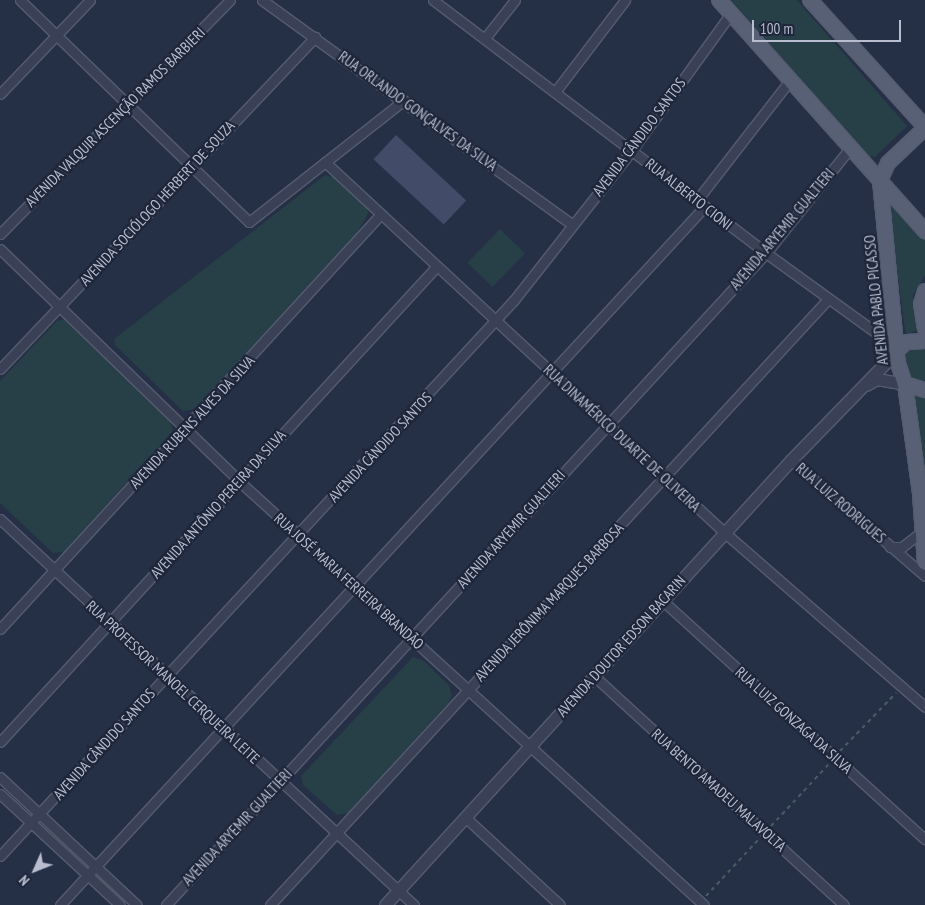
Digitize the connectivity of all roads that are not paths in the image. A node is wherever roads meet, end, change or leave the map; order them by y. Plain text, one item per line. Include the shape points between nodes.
1 (20, 0) edge
2 (90, 0) edge
3 (230, 0) edge
4 (262, 0) edge
5 (433, 0) edge
6 (515, 0) edge
7 (625, 0) edge
8 (719, 0) edge
9 (810, 0) edge
10 (731, 13) junction
11 (56, 36) junction
12 (315, 37) junction
13 (485, 38) junction
14 (790, 80) junction
15 (555, 92) junction
16 (0, 94) edge
17 (404, 100) junction
18 (127, 104) junction
19 (925, 128) edge
20 (850, 148) junction
21 (632, 150) junction
22 (325, 162) junction
23 (192, 166) junction
24 (880, 181) junction
25 (701, 203) junction
26 (381, 214) junction
27 (572, 224) junction
28 (925, 231) edge
29 (0, 234) edge
30 (0, 249) edge
31 (766, 253) junction
32 (437, 266) junction
33 (925, 291) edge
34 (828, 299) junction
35 (60, 305) junction
36 (496, 320) junction
37 (925, 329) edge
38 (925, 341) edge
39 (898, 349) junction
40 (0, 369) edge
41 (551, 372) junction
42 (905, 384) junction
43 (860, 388) junction
44 (925, 390) edge
45 (607, 424) junction
46 (186, 428) junction
47 (792, 460) junction
48 (664, 476) junction
49 (239, 481) junction
50 (0, 519) edge
51 (924, 530) edge
52 (725, 532) junction
53 (299, 535) junction
54 (890, 547) junction
55 (925, 563) edge
56 (55, 571) junction
57 (925, 576) edge
58 (356, 587) junction
59 (663, 601) junction
60 (109, 623) junction
61 (0, 629) edge
62 (412, 639) junction
63 (166, 675) junction
64 (594, 676) junction
65 (468, 690) junction
66 (925, 707) edge
67 (223, 728) junction
68 (0, 742) edge
69 (530, 746) junction
70 (0, 777) edge
71 (280, 781) junction
72 (0, 794) edge
73 (40, 814) junction
74 (465, 817) junction
75 (32, 823) junction
76 (336, 833) junction
77 (925, 839) edge
78 (0, 856) edge
79 (96, 866) junction
80 (88, 875) junction
81 (398, 890) junction
82 (703, 903) edge
83 (60, 905) edge
84 (120, 905) edge
85 (138, 905) edge
86 (166, 905) edge
87 (270, 905) edge
88 (385, 905) edge
89 (414, 905) edge
90 (560, 905) edge
91 (844, 905) edge

1 - 11 street
2 - 11 street
3 - 18 street, AVENIDA VALQUIR ASCENÇÃO RAMOS BARBIERI
4 - 12 street, RUA ORLANDO GONÇALVES DA SILVA
5 - 13 street, RUA ALBERTO CIONI
6 - 13 street
7 - 15 street
8 - 10 main road
9 - 19 main road
10 - 14 main road
10 - 21 street, AVENIDA CÂNDIDO SANTOS
11 - 16 street
11 - 18 street
12 - 17 street, RUA ORLANDO GONÇALVES DA SILVA
12 - 23 street, AVENIDA SOCIÓLOGO HERBERT DE SOUZA
13 - 15 street, RUA ALBERTO CIONI
14 - 20 main road
14 - 25 street
15 - 21 street, RUA ALBERTO CIONI
17 - 22 street
17 - 27 street, RUA ORLANDO GONÇALVES DA SILVA
18 - 23 street
18 - 29 street, AVENIDA VALQUIR ASCENÇÃO RAMOS BARBIERI
19 - 24 main road via 893,158
20 - 24 main road
20 - 31 street, AVENIDA ARYEMIR GUALTIERI
21 - 25 street, RUA ALBERTO CIONI
21 - 27 street, AVENIDA CÂNDIDO SANTOS
22 - 23 street via 249,222
22 - 26 street, RUA DINAMÉRICO DUARTE DE OLIVEIRA
23 - 35 street, AVENIDA SOCIÓLOGO HERBERT DE SOUZA
24 - 28 main road
24 - 39 main road, AVENIDA PABLO PICASSO
25 - 31 street, RUA ALBERTO CIONI
25 - 41 street
26 - 32 street, RUA DINAMÉRICO DUARTE DE OLIVEIRA
26 - 46 street, AVENIDA RUBENS ALVES DA SILVA
27 - 36 street, AVENIDA CÂNDIDO SANTOS
30 - 35 street, RUA JOSÉ MARIA FERREIRA BRANDÃO
31 - 34 street, RUA ALBERTO CIONI
31 - 45 street, AVENIDA ARYEMIR GUALTIERI
32 - 36 street, RUA DINAMÉRICO DUARTE DE OLIVEIRA
32 - 49 street, AVENIDA ANTÔNIO PEREIRA DA SILVA
33 - 37 main road via 921,304
34 - 39 street, RUA ALBERTO CIONI
34 - 48 street, AVENIDA JERÔNIMA MARQUES BARBOSA
35 - 40 street, AVENIDA SOCIÓLOGO HERBERT DE SOUZA
35 - 46 street, RUA JOSÉ MARIA FERREIRA BRANDÃO
36 - 41 street, RUA DINAMÉRICO DUARTE DE OLIVEIRA
36 - 53 street, AVENIDA CÂNDIDO SANTOS
38 - 39 main road via 906,342
39 - 42 main road, AVENIDA PABLO PICASSO
39 - 43 street, AVENIDA DOUTOR EDSON BACARIN
41 - 45 street, RUA DINAMÉRICO DUARTE DE OLIVEIRA
41 - 58 street
42 - 43 street, AVENIDA DOUTOR EDSON BACARIN via 877,379
42 - 44 main road
42 - 51 main road, AVENIDA PABLO PICASSO
43 - 47 street, AVENIDA DOUTOR EDSON BACARIN
45 - 48 street, RUA DINAMÉRICO DUARTE DE OLIVEIRA
45 - 62 street, AVENIDA ARYEMIR GUALTIERI
46 - 49 street, RUA JOSÉ MARIA FERREIRA BRANDÃO
46 - 56 street, AVENIDA RUBENS ALVES DA SILVA
47 - 52 street, AVENIDA DOUTOR EDSON BACARIN
47 - 54 street, RUA LUIZ RODRIGUES
48 - 52 street, RUA DINAMÉRICO DUARTE DE OLIVEIRA
48 - 65 street, AVENIDA JERÔNIMA MARQUES BARBOSA
49 - 53 street, RUA JOSÉ MARIA FERREIRA BRANDÃO
49 - 60 street, AVENIDA ANTÔNIO PEREIRA DA SILVA
50 - 56 street, RUA PROFESSOR MANOEL CERQUEIRA LEITE
51 - 54 street, RUA LUIZ RODRIGUES via 902,546
51 - 55 main road, AVENIDA PABLO PICASSO
52 - 59 street, AVENIDA DOUTOR EDSON BACARIN
52 - 66 street, RUA DINAMÉRICO DUARTE DE OLIVEIRA
53 - 58 street, RUA JOSÉ MARIA FERREIRA BRANDÃO
53 - 63 street, AVENIDA CÂNDIDO SANTOS
54 - 57 street, RUA LUIZ RODRIGUES
56 - 60 street, RUA PROFESSOR MANOEL CERQUEIRA LEITE
56 - 61 street, AVENIDA RUBENS ALVES DA SILVA
58 - 62 street, RUA JOSÉ MARIA FERREIRA BRANDÃO
58 - 67 street
59 - 64 street, AVENIDA DOUTOR EDSON BACARIN
59 - 77 street, RUA LUIZ GONZAGA DA SILVA
60 - 63 street, RUA PROFESSOR MANOEL CERQUEIRA LEITE
60 - 68 street, AVENIDA ANTÔNIO PEREIRA DA SILVA
62 - 65 street, RUA JOSÉ MARIA FERREIRA BRANDÃO
62 - 71 street, AVENIDA ARYEMIR GUALTIERI
63 - 67 street, RUA PROFESSOR MANOEL CERQUEIRA LEITE
63 - 73 street, AVENIDA CÂNDIDO SANTOS
64 - 69 street, AVENIDA DOUTOR EDSON BACARIN
64 - 91 street, RUA BENTO AMADEU MALAVOLTA
65 - 69 street, RUA JOSÉ MARIA FERREIRA BRANDÃO
65 - 76 street, AVENIDA JERÔNIMA MARQUES BARBOSA
67 - 71 street, RUA PROFESSOR MANOEL CERQUEIRA LEITE
67 - 79 street
69 - 74 street, AVENIDA DOUTOR EDSON BACARIN
69 - 82 street, RUA JOSÉ MARIA FERREIRA BRANDÃO
70 - 73 street
71 - 76 street, RUA PROFESSOR MANOEL CERQUEIRA LEITE
71 - 86 street, AVENIDA ARYEMIR GUALTIERI
72 - 75 street
73 - 75 street, AVENIDA CÂNDIDO SANTOS
73 - 79 street
74 - 81 street, AVENIDA DOUTOR EDSON BACARIN
74 - 90 street
75 - 78 street, AVENIDA CÂNDIDO SANTOS
75 - 80 street
76 - 81 street, RUA PROFESSOR MANOEL CERQUEIRA LEITE
76 - 87 street, AVENIDA JERÔNIMA MARQUES BARBOSA
79 - 80 street
79 - 85 street
80 - 83 street
80 - 84 street
81 - 88 street, AVENIDA DOUTOR EDSON BACARIN
81 - 89 street, RUA PROFESSOR MANOEL CERQUEIRA LEITE

